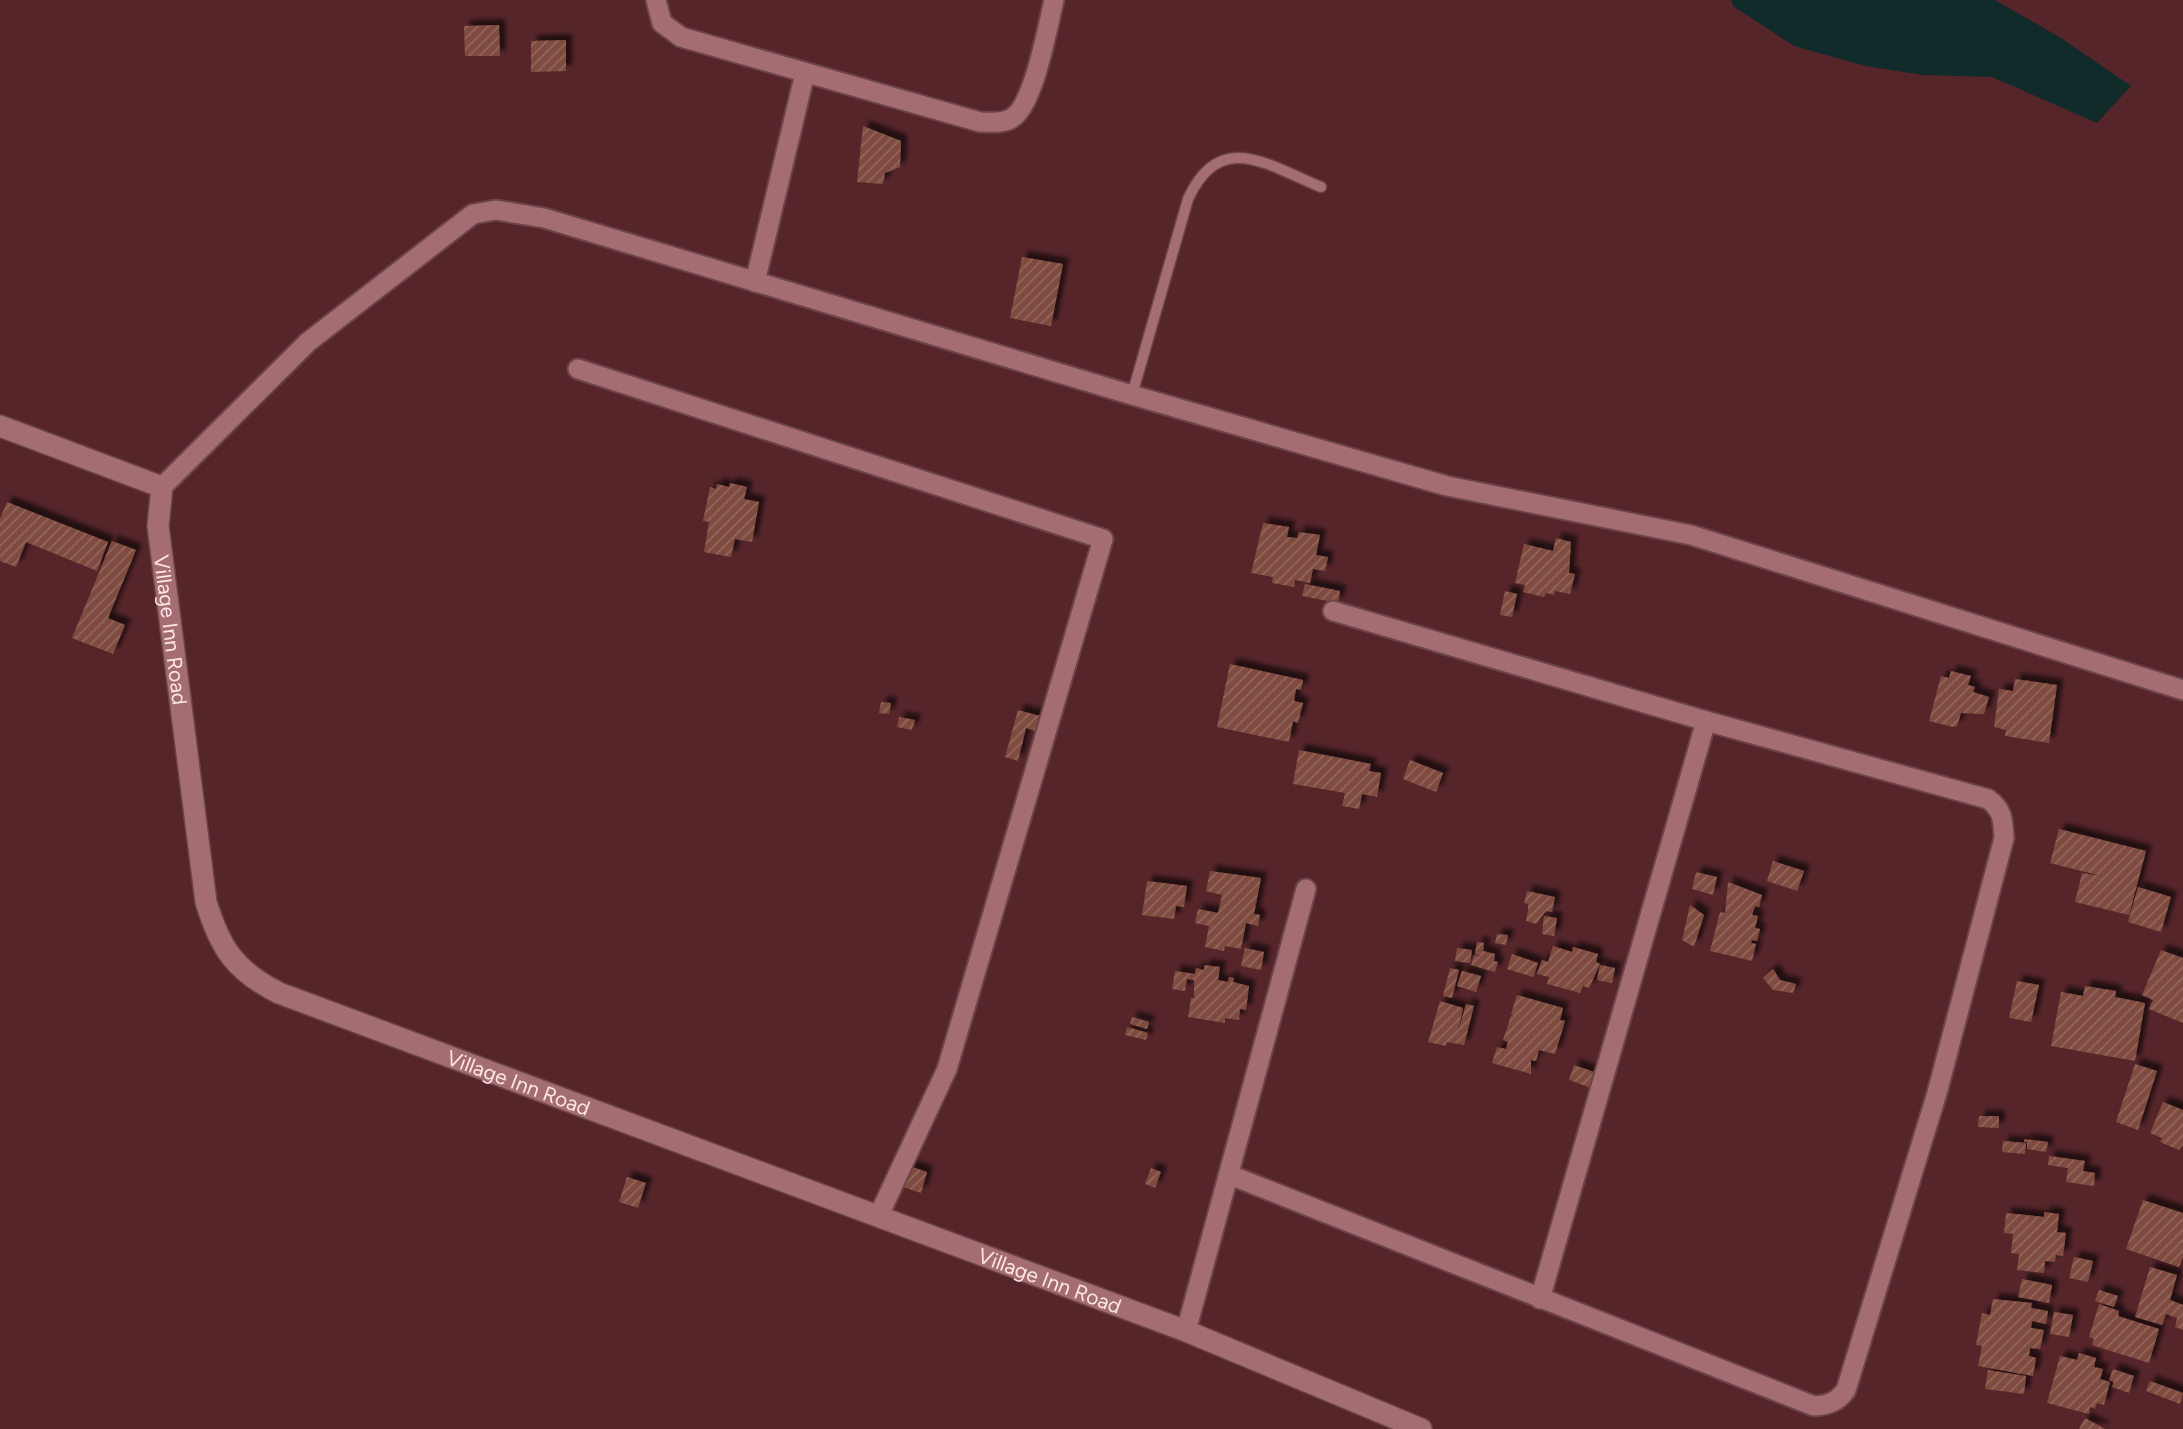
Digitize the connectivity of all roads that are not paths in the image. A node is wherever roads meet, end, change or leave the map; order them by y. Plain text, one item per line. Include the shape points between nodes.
1 (656, 0) edge
2 (1054, 0) edge
3 (805, 73) junction
4 (1321, 187) dead end
5 (755, 282) junction
6 (578, 369) dead end
7 (1132, 395) junction
8 (0, 427) edge
9 (162, 487) junction
10 (1333, 611) dead end
11 (2183, 690) edge
12 (1706, 721) junction
13 (1306, 889) dead end
14 (1230, 1175) junction
15 (879, 1215) junction
16 (1539, 1299) junction
17 (1186, 1331) junction
18 (1421, 1429) edge

1 - 3 street via 662,23 681,37
2 - 3 street via 1024,104 1012,118 980,122
3 - 5 street
4 - 7 lane via 1231,157 1214,162 1204,172 1188,199
5 - 7 street
5 - 9 street via 544,218 484,211 455,228 308,342
6 - 15 street via 1103,540 947,1069
7 - 11 street via 1447,486 1692,535
8 - 9 street
9 - 15 street, Village Inn Road via 158,526 206,902 216,933 240,968 279,993
10 - 12 street
12 - 16 street
12 - 16 street via 1987,799 1998,807 2004,838 1937,1093 1846,1390 1838,1400 1814,1406
13 - 14 street
14 - 16 street
14 - 17 street
15 - 17 street, Village Inn Road
17 - 18 street, Village Inn Road

